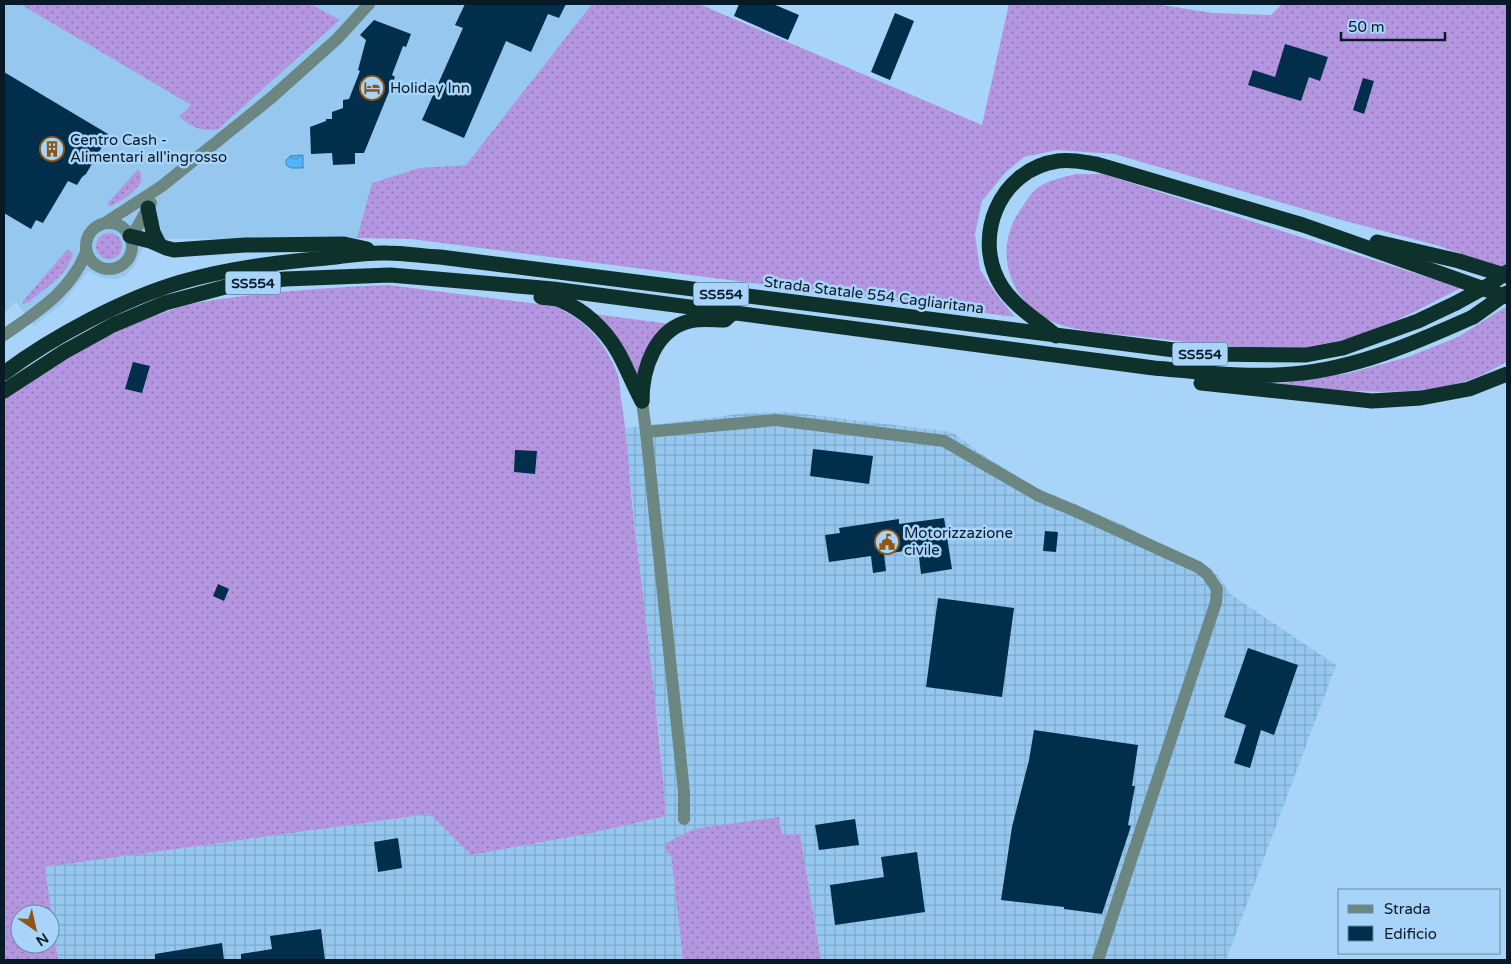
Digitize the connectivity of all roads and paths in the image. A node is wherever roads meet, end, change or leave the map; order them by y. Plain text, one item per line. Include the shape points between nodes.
1 (369, 4) edge
2 (162, 186) junction
3 (148, 208) junction
4 (105, 223) junction
5 (1303, 224) junction
6 (130, 236) junction
7 (158, 244) junction
8 (86, 252) junction
9 (386, 253) junction
10 (1507, 272) edge
11 (1507, 276) edge
12 (527, 286) junction
13 (1507, 295) edge
14 (735, 312) junction
15 (4, 335) edge
16 (1056, 336) junction
17 (1154, 368) junction
18 (4, 373) edge
19 (1507, 374) edge
20 (4, 391) edge
21 (642, 401) junction
22 (646, 432) junction
23 (684, 819) dead end
24 (1098, 960) edge

1 - 2 street via 337,39 271,98
2 - 3 street
2 - 4 street
3 - 6 street
3 - 7 highway
4 - 6 street via 120,225
4 - 8 street via 87,236
5 - 11 highway via 1459,261
5 - 13 highway
5 - 16 highway via 1096,164 1071,160 1043,164 1011,185 1000,200 992,217 989,251 1002,287
6 - 7 highway
6 - 8 street via 132,251 124,264 117,268 102,268
7 - 9 highway via 174,250 344,244
8 - 15 street via 73,277 58,295
9 - 16 highway, Strada Statale 554 Cagliaritana / SS554 via 440,257
9 - 18 highway, Strada Statale 554 Cagliaritana / SS554 via 282,261 182,282 151,292 61,336
10 - 16 highway, Strada Statale 554 Cagliaritana / SS554, bridge via 1489,285 1418,321 1343,348 1306,355 1206,354
12 - 14 highway, SS554
12 - 20 highway, SS554 via 390,275 284,279 229,286 166,303 113,325
12 - 21 highway via 533,296 565,302 602,329 619,354
13 - 17 highway, SS554, bridge via 1473,317 1415,343 1342,367 1257,375
14 - 17 highway, SS554
14 - 21 highway via 725,320 682,323 664,335 651,356
17 - 19 highway via 1199,382 1372,402 1421,398 1469,389
21 - 22 street
22 - 23 street via 684,792
22 - 24 street via 776,420 944,440 1039,496 1207,574 1216,589 1216,602

